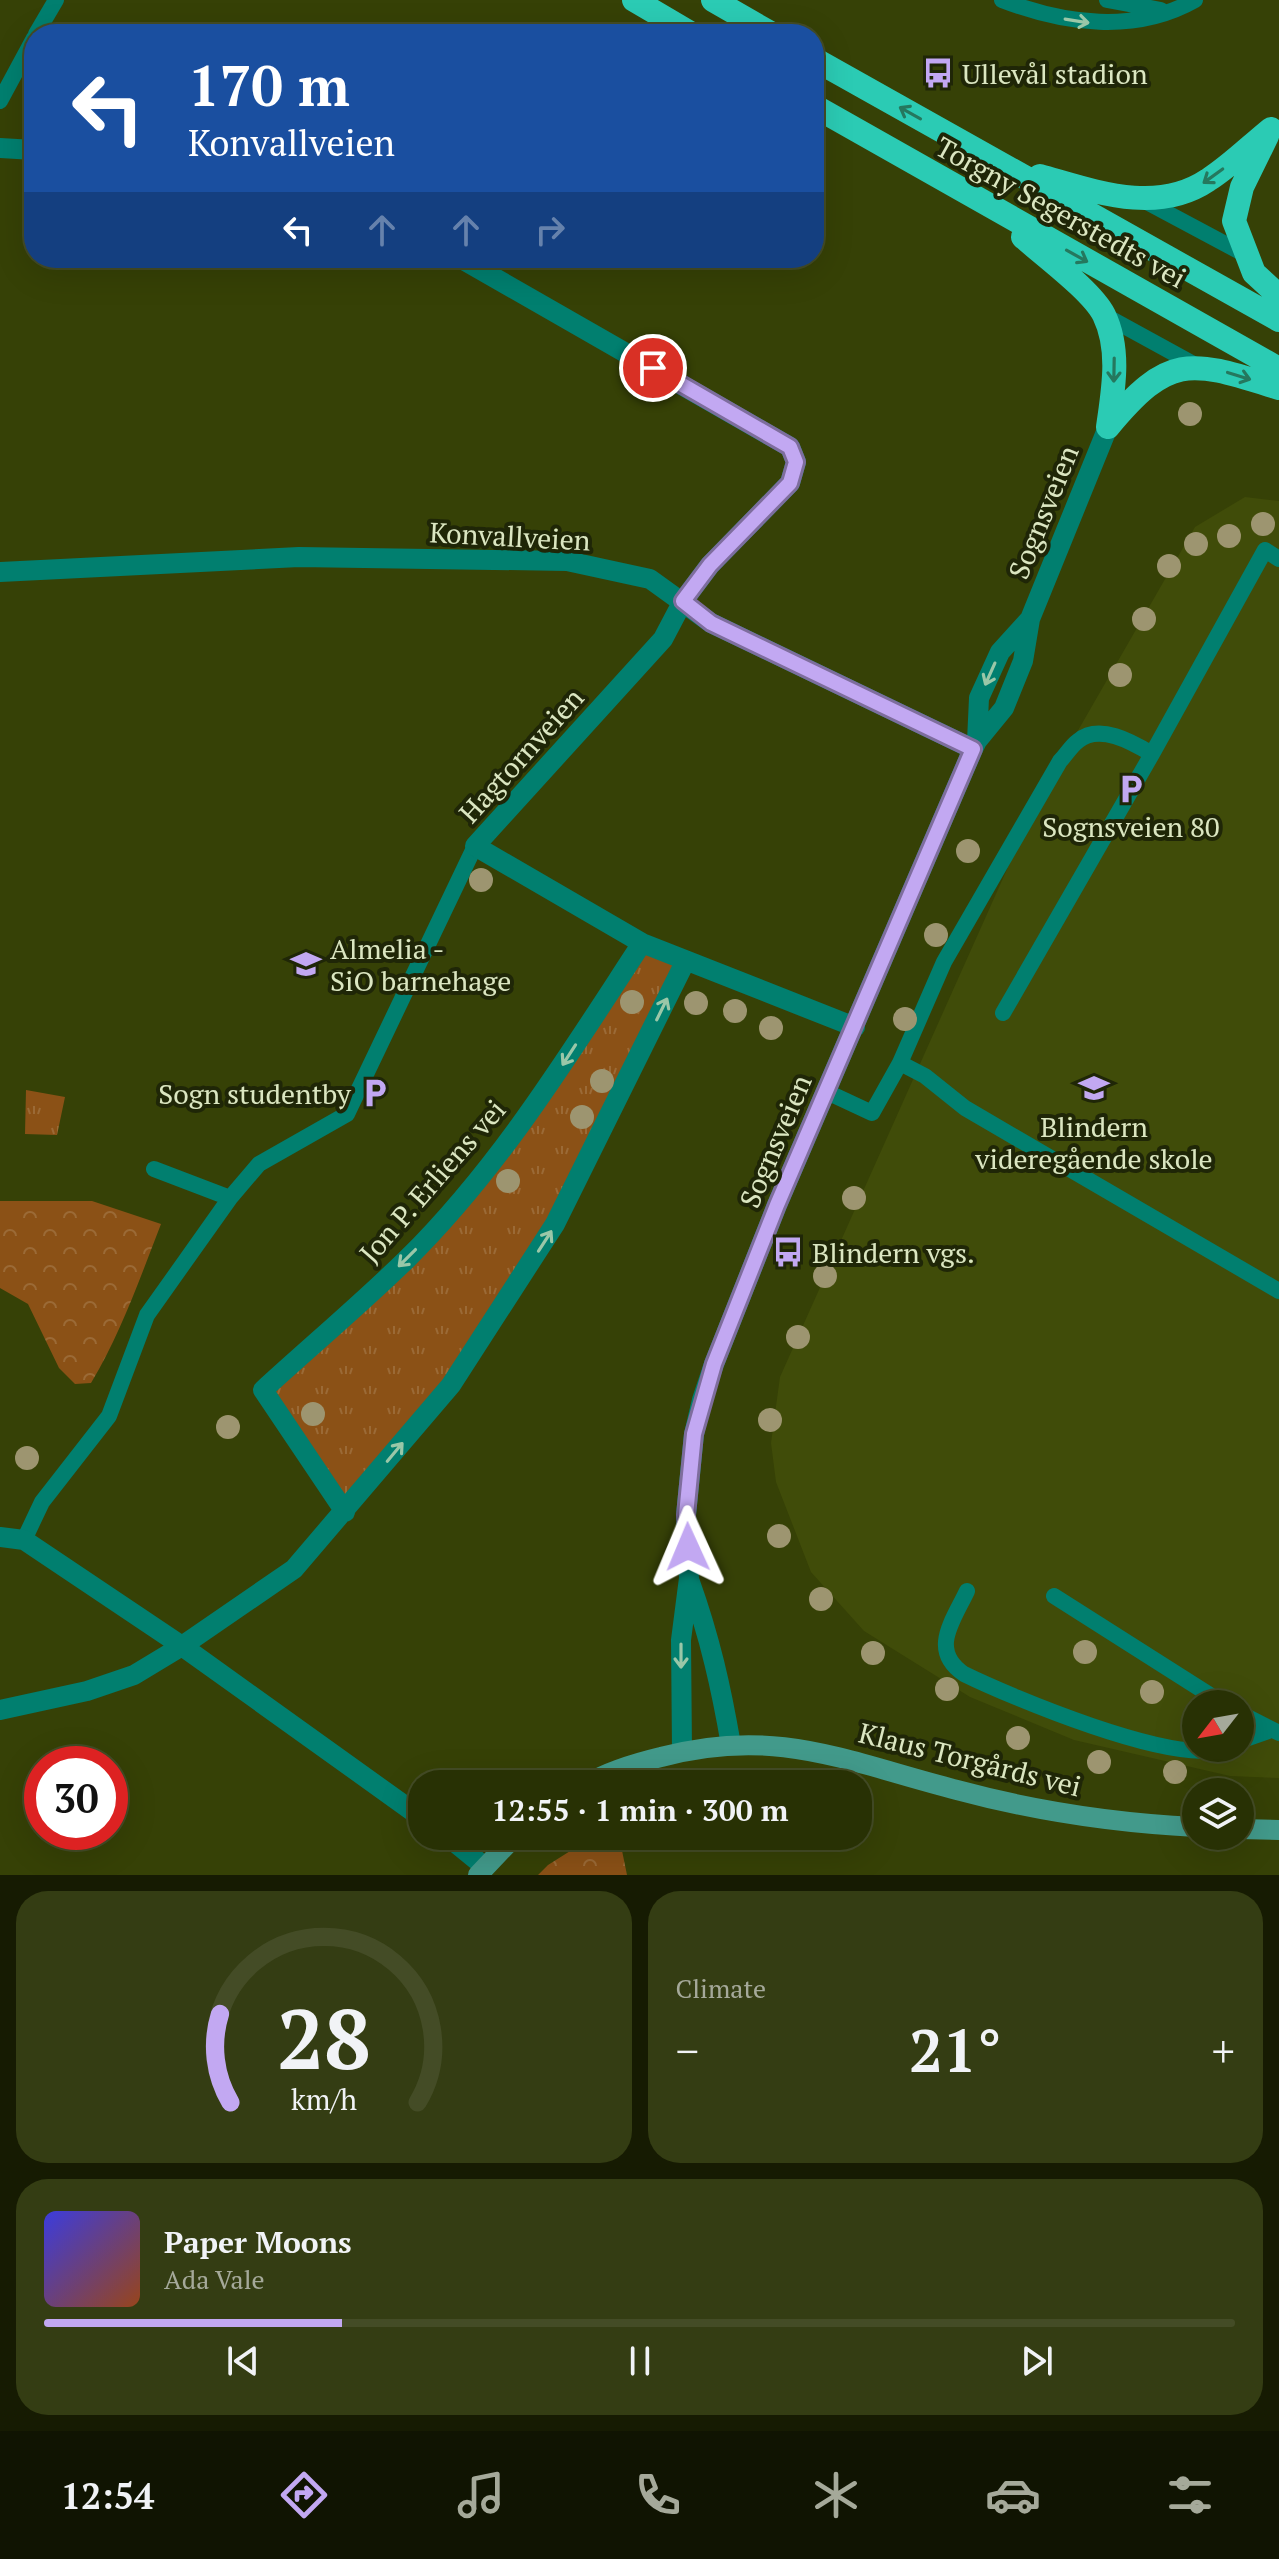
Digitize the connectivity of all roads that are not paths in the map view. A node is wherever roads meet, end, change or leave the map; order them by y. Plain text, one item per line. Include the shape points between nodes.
1 (56, 0) edge
2 (634, 0) edge
3 (713, 0) edge
4 (1002, 0) edge
5 (1107, 0) edge
6 (1152, 0) edge
7 (1195, 0) edge
8 (1170, 11) junction
9 (42, 24) edge
10 (675, 24) edge
11 (755, 24) edge
12 (24, 56) edge
13 (824, 65) edge
14 (0, 101) edge
15 (824, 112) edge
16 (1275, 122) edge
17 (0, 148) edge
18 (24, 149) edge
19 (1003, 165) junction
20 (1143, 200) junction
21 (985, 204) junction
22 (1246, 255) junction
23 (477, 268) edge
24 (1279, 296) edge
25 (1104, 315) junction
26 (1279, 320) edge
27 (1198, 367) junction
28 (1279, 369) edge
29 (1279, 388) edge
30 (1108, 427) junction
31 (1279, 559) edge
32 (0, 572) edge
33 (683, 601) junction
34 (975, 745) junction
35 (1152, 754) junction
36 (475, 846) junction
37 (642, 943) junction
38 (685, 962) junction
39 (1003, 1013) dead end
40 (855, 1027) junction
41 (900, 1063) junction
42 (827, 1092) junction
43 (154, 1169) dead end
44 (230, 1198) junction
45 (1279, 1291) edge
46 (345, 1512) junction
47 (0, 1537) edge
48 (24, 1540) junction
49 (689, 1578) junction
50 (967, 1591) dead end
51 (1054, 1596) dead end
52 (182, 1646) junction
53 (1202, 1690) edge
54 (0, 1710) edge
55 (1254, 1720) edge
56 (1275, 1731) edge
57 (1254, 1737) edge
58 (731, 1745) junction
59 (1182, 1749) edge
60 (682, 1751) junction
61 (618, 1770) edge
62 (408, 1808) edge
63 (1182, 1826) edge
64 (1254, 1829) edge
65 (1279, 1830) edge
66 (461, 1850) edge
67 (502, 1850) edge
68 (482, 1871) edge

1 - 9 lane
2 - 10 highway
3 - 11 highway
4 -> 8 lane via 1032,12 1095,24
5 - 8 lane
6 - 8 lane
7 - 8 lane
12 - 14 lane
19 -> 13 highway, Torgny Segerstedts vei
15 - 21 highway, Torgny Segerstedts vei
16 -> 20 highway via 1206,182
16 - 22 highway via 1242,187 1234,221
17 - 18 street
19 - 20 highway
19 - 26 highway, Torgny Segerstedts vei
20 - 22 lane
21 - 25 highway via 1091,297
21 -> 28 highway, Torgny Segerstedts vei
22 - 24 highway via 1254,273
23 - 33 street, Hagtornveien via 790,447 796,462 790,483 710,565
25 - 27 lane
25 -> 30 highway via 1115,362
27 -> 29 highway
27 - 30 highway via 1149,383
30 - 34 street, Sognsveien via 1030,619 1000,652 979,698
31 - 35 lane via 1265,550
32 - 33 street, Konvallveien via 299,557 567,561 650,579
33 - 34 street, Konvallveien via 711,623
33 - 36 street, Hagtornveien via 663,639
34 - 40 street, Sognsveien
35 - 39 lane
35 - 41 lane via 1103,733 1079,739 1060,761 944,962
36 - 37 street, Hagtornveien
36 - 44 lane via 347,1114 259,1164
37 - 38 street, Hagtornveien
37 -> 46 street, Jon P. Erliens vei via 544,1093 479,1177 408,1258 263,1390
38 - 40 street, Hagtornveien
46 -> 38 street via 451,1385 555,1224
40 - 42 street, Sognsveien
41 - 42 lane via 872,1113
41 - 45 lane via 965,1108
42 - 49 street, Sognsveien via 738,1300 702,1400 689,1473
43 - 44 lane
44 - 48 lane via 147,1315 109,1416 42,1502
46 - 52 street via 294,1569
47 - 48 street
48 - 52 street
49 - 58 street, Sognsveien via 709,1635
49 -> 60 street, Sognsveien via 681,1640
50 - 59 lane via 946,1636 953,1666 1045,1709
51 - 53 lane
52 - 54 street via 134,1675
52 - 62 street
55 - 56 lane
56 - 57 lane
58 - 60 main road
58 - 63 main road, Klaus Torgårds vei via 822,1751 1026,1807
60 - 61 main road
64 - 65 main road
66 - 68 street
67 - 68 main road

